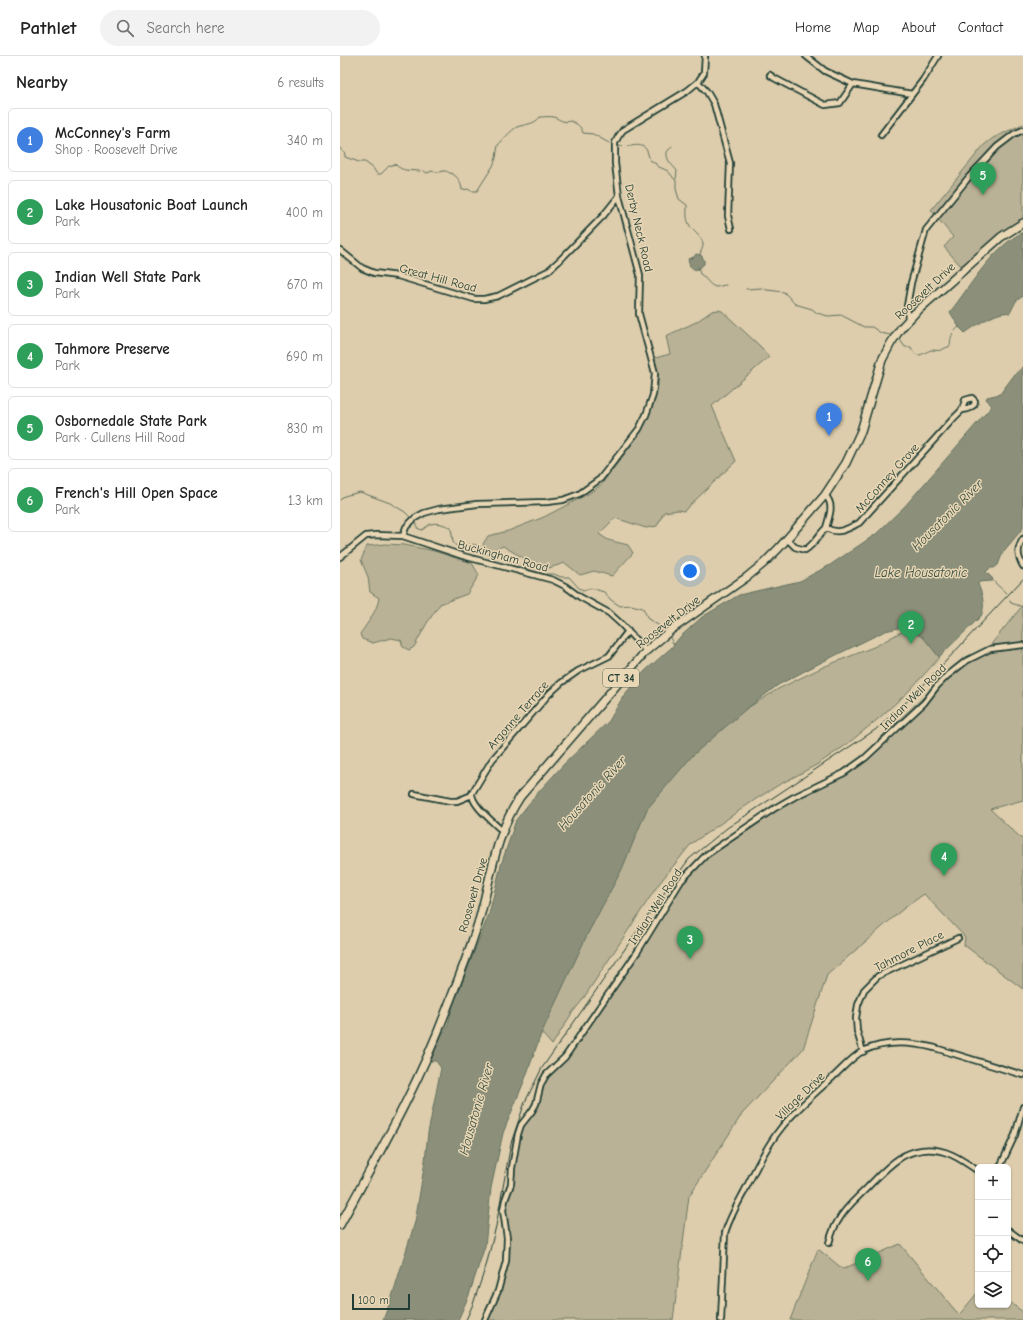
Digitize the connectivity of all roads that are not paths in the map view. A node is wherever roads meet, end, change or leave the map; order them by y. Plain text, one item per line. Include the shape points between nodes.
1 (705, 56) edge
2 (806, 56) edge
3 (938, 56) edge
4 (770, 75) dead end
5 (698, 82) junction
6 (853, 84) junction
7 (912, 94) junction
8 (1023, 130) edge
9 (881, 135) dead end
10 (619, 196) junction
11 (1023, 223) edge
12 (731, 228) dead end
13 (340, 250) edge
14 (908, 319) junction
15 (962, 410) dead end
16 (824, 494) junction
17 (826, 528) junction
18 (403, 536) junction
19 (787, 539) junction
20 (1023, 539) edge
21 (340, 557) edge
22 (1023, 566) edge
23 (628, 631) junction
24 (1023, 645) edge
25 (646, 651) junction
26 (414, 794) dead end
27 (472, 795) junction
28 (502, 830) junction
29 (958, 938) dead end
30 (863, 1052) junction
31 (1023, 1075) edge
32 (1023, 1107) edge
33 (1001, 1164) edge
34 (975, 1169) edge
35 (340, 1225) edge
36 (1011, 1232) edge
37 (1023, 1241) edge
38 (829, 1244) dead end
39 (485, 1320) edge
40 (721, 1320) edge

1 - 5 street via 704,73
2 - 6 street via 825,71
3 - 7 street
4 - 6 street via 825,104 840,103
5 - 10 street, Derby Neck Road via 633,123 618,137 614,154
5 - 12 street via 714,104 730,163 728,216
6 - 7 street
7 - 9 street
8 - 14 street via 997,147 926,230 911,282 907,306
10 - 13 street, Great Hill Road via 603,216 548,271 498,296 484,299 469,298 398,276 374,273 362,268
10 - 18 street, Derby Neck Road via 639,269 639,314 655,373 653,395 639,429 600,480 575,496 547,502 477,504 439,509 415,518 406,527
11 - 14 main road, Roosevelt Drive / CT 34 via 1001,237
14 - 16 main road, Roosevelt Drive / CT 34 via 886,352 861,431 850,456
15 - 17 street, McConney Grove via 859,523 845,530 833,532
16 - 17 street via 831,504
16 - 19 main road, Roosevelt Drive / CT 34
17 - 19 street via 805,550 795,547
18 - 21 street, Buckingham Road via 366,536
18 - 23 street, Buckingham Road via 559,582 609,613
19 - 25 main road, Roosevelt Drive / CT 34 via 747,577
20 - 22 street via 1018,547 1018,557
23 - 25 street, Buckingham Road
23 - 27 street, Argonne Terrace via 608,656 578,670 549,694 492,760
24 - 39 street, Indian Well Road via 990,649 966,662 947,676 924,703 864,758 844,773 775,808 706,855 681,881 638,952 565,1057 546,1075 536,1104 521,1125 511,1184 503,1210 507,1238 506,1261 498,1291
25 - 28 main road, Roosevelt Drive / CT 34 via 526,789
26 - 27 street via 450,801
27 - 28 street via 478,806
28 - 35 main road, Roosevelt Drive / CT 34 via 479,920 434,1042 414,1086
29 - 30 street, Tahmore Place via 878,976 864,990 856,1018
30 - 31 street, Village Drive via 888,1044 922,1045
30 - 40 street, Village Drive via 780,1128 746,1189 725,1233
32 - 33 street
34 - 38 street via 960,1158 936,1150 922,1150 900,1158 844,1211 833,1230
36 - 37 street

